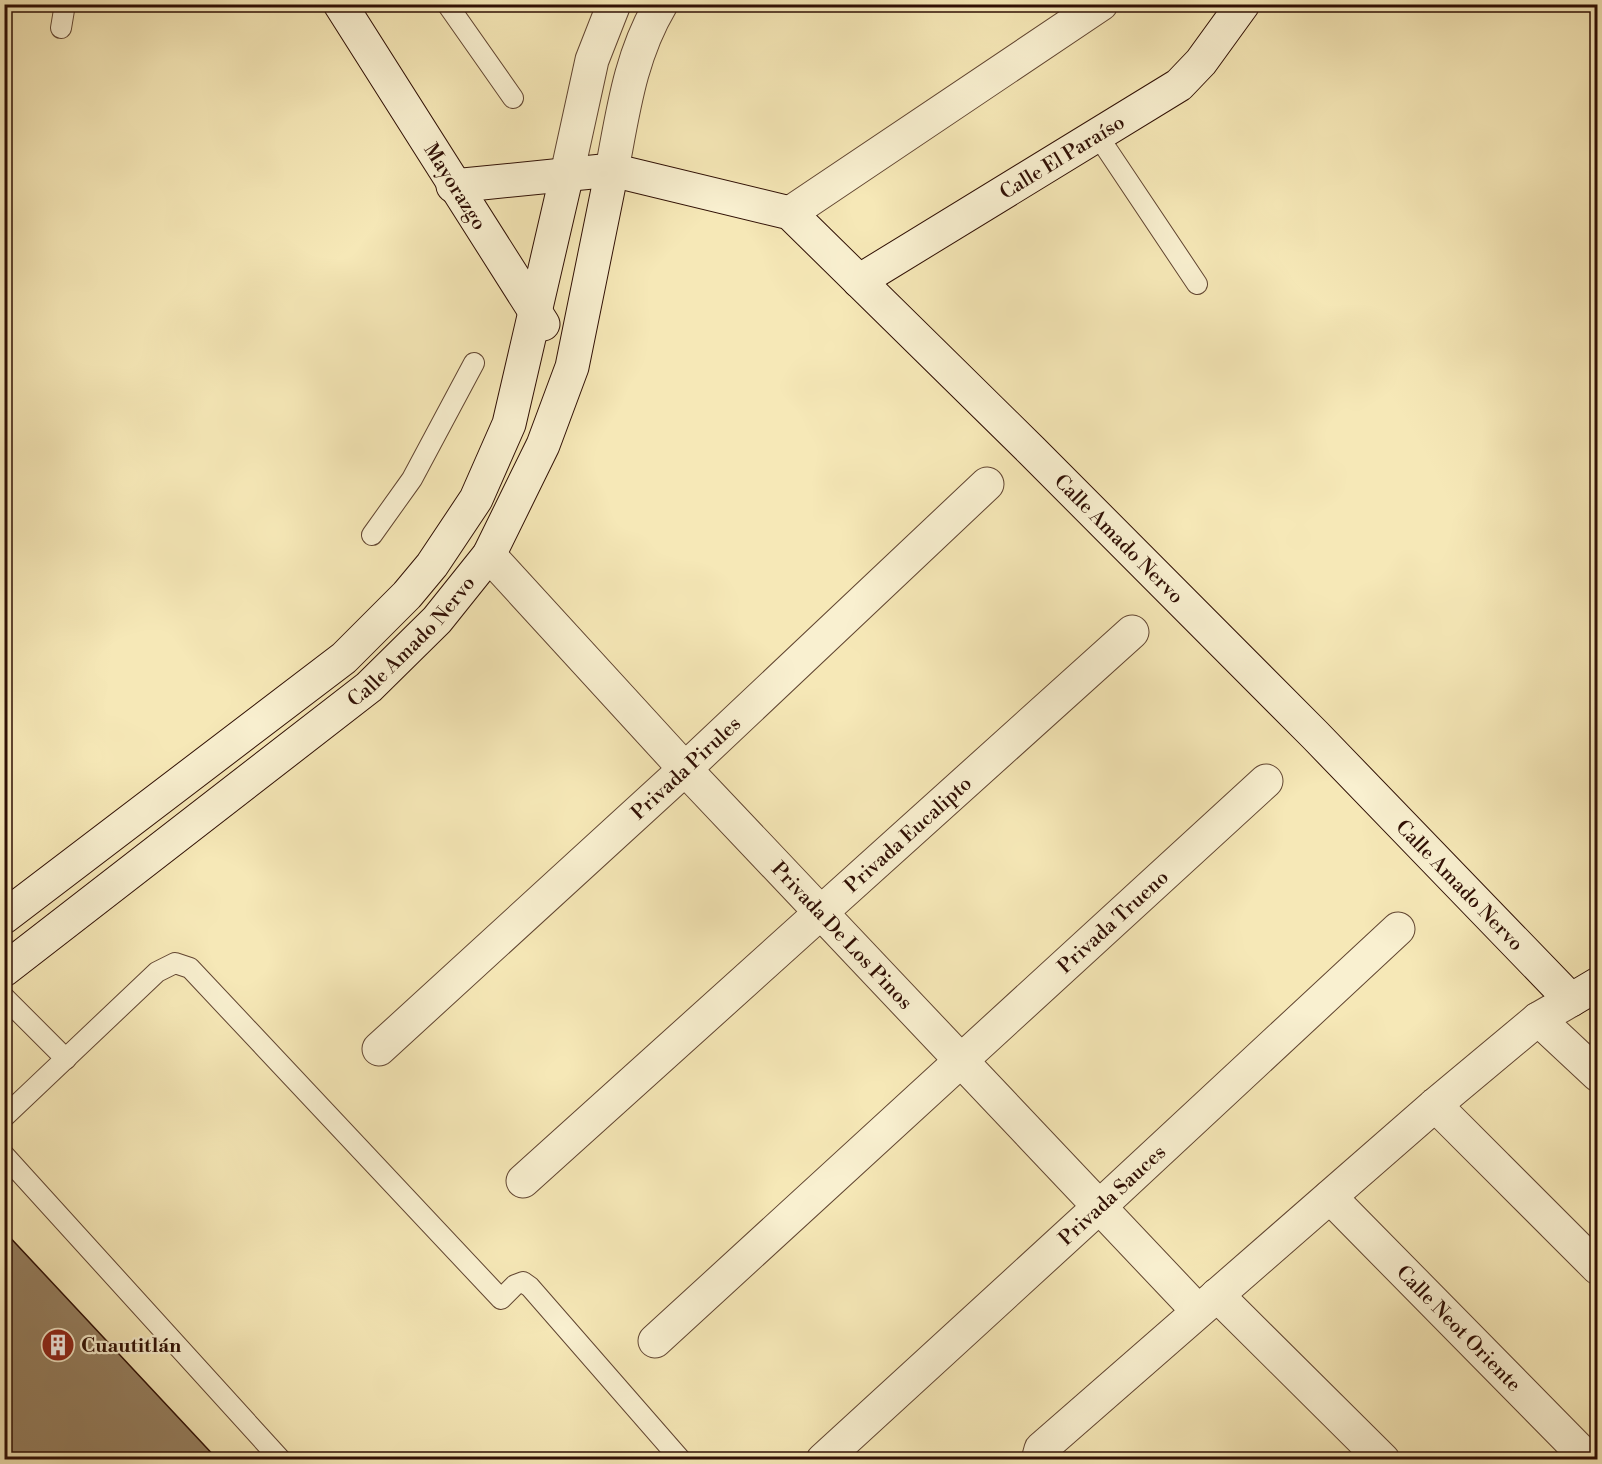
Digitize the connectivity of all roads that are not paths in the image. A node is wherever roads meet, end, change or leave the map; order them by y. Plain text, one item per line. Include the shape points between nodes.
1 (65, 4) edge
2 (340, 4) edge
3 (447, 4) edge
4 (614, 4) edge
5 (661, 4) edge
6 (1101, 4) edge
7 (1243, 4) edge
8 (61, 28) dead end
9 (513, 98) dead end
10 (1098, 136) junction
11 (612, 170) junction
12 (567, 174) junction
13 (453, 186) junction
14 (790, 213) junction
15 (859, 281) junction
16 (1197, 284) dead end
17 (537, 314) junction
18 (474, 363) dead end
19 (572, 367) junction
20 (987, 484) dead end
21 (372, 535) dead end
22 (489, 555) junction
23 (1132, 632) dead end
24 (209, 760) junction
25 (685, 769) junction
26 (1266, 781) dead end
27 (235, 794) junction
28 (822, 914) junction
29 (4, 918) edge
30 (1398, 929) dead end
31 (4, 970) edge
32 (1584, 992) edge
33 (4, 997) edge
34 (1538, 1019) junction
35 (379, 1049) dead end
36 (66, 1059) junction
37 (960, 1061) junction
38 (1598, 1075) edge
39 (1435, 1105) junction
40 (4, 1118) edge
41 (4, 1155) edge
42 (523, 1181) dead end
43 (1330, 1197) junction
44 (1099, 1207) junction
45 (1598, 1268) edge
46 (1207, 1303) junction
47 (655, 1341) dead end
48 (1039, 1454) edge
49 (280, 1460) edge
50 (681, 1460) edge
51 (823, 1460) edge
52 (1383, 1460) edge
53 (1589, 1460) edge

1 - 8 lane
2 - 13 street, Mayorazgo
3 - 9 lane
4 - 12 street, Calle Amado Nervo via 592,60
5 - 11 street, Calle Amado Nervo via 647,27 630,71
6 - 14 street
7 - 10 street, Calle El Paraíso via 1201,62 1179,85
10 - 15 street, Calle El Paraíso
10 - 16 lane
11 - 12 street
11 - 14 street
11 - 19 street, Calle Amado Nervo
12 - 13 street
12 - 17 street, Calle Amado Nervo
13 - 17 street, Mayorazgo
14 - 15 street, Calle Amado Nervo
15 - 32 street, Calle Amado Nervo via 1298,718
17 - 19 street, Mayorazgo
17 - 24 street, Calle Amado Nervo via 509,424 476,499 432,565 344,658
18 - 21 lane via 412,479
19 - 22 street, Calle Amado Nervo via 543,444
20 - 25 street, Privada Pirules
22 - 25 street, Privada De Los Pinos
22 - 27 street, Calle Amado Nervo via 437,620 369,687
23 - 28 street, Privada Eucalipto
24 - 27 street
24 - 29 street, Calle Amado Nervo
25 - 28 street, Privada De Los Pinos
25 - 35 street, Privada Pirules
26 - 37 street, Privada Trueno
27 - 31 street, Calle Amado Nervo
28 - 37 street, Privada De Los Pinos
28 - 42 street, Privada Eucalipto
30 - 44 street, Privada Sauces
32 - 34 street
33 - 36 lane
34 - 38 street
34 - 39 street
36 - 40 lane
36 - 50 lane via 157,972 175,963 190,968 501,1299 523,1282 530,1287
37 - 44 street, Privada De Los Pinos
37 - 47 street
39 - 43 street
39 - 45 street
41 - 49 lane
43 - 46 street
43 - 53 street, Calle Neot Oriente
44 - 46 street, Privada De Los Pinos
44 - 51 street, Privada Sauces
46 - 48 street
46 - 52 street, Privada De Los Pinos

